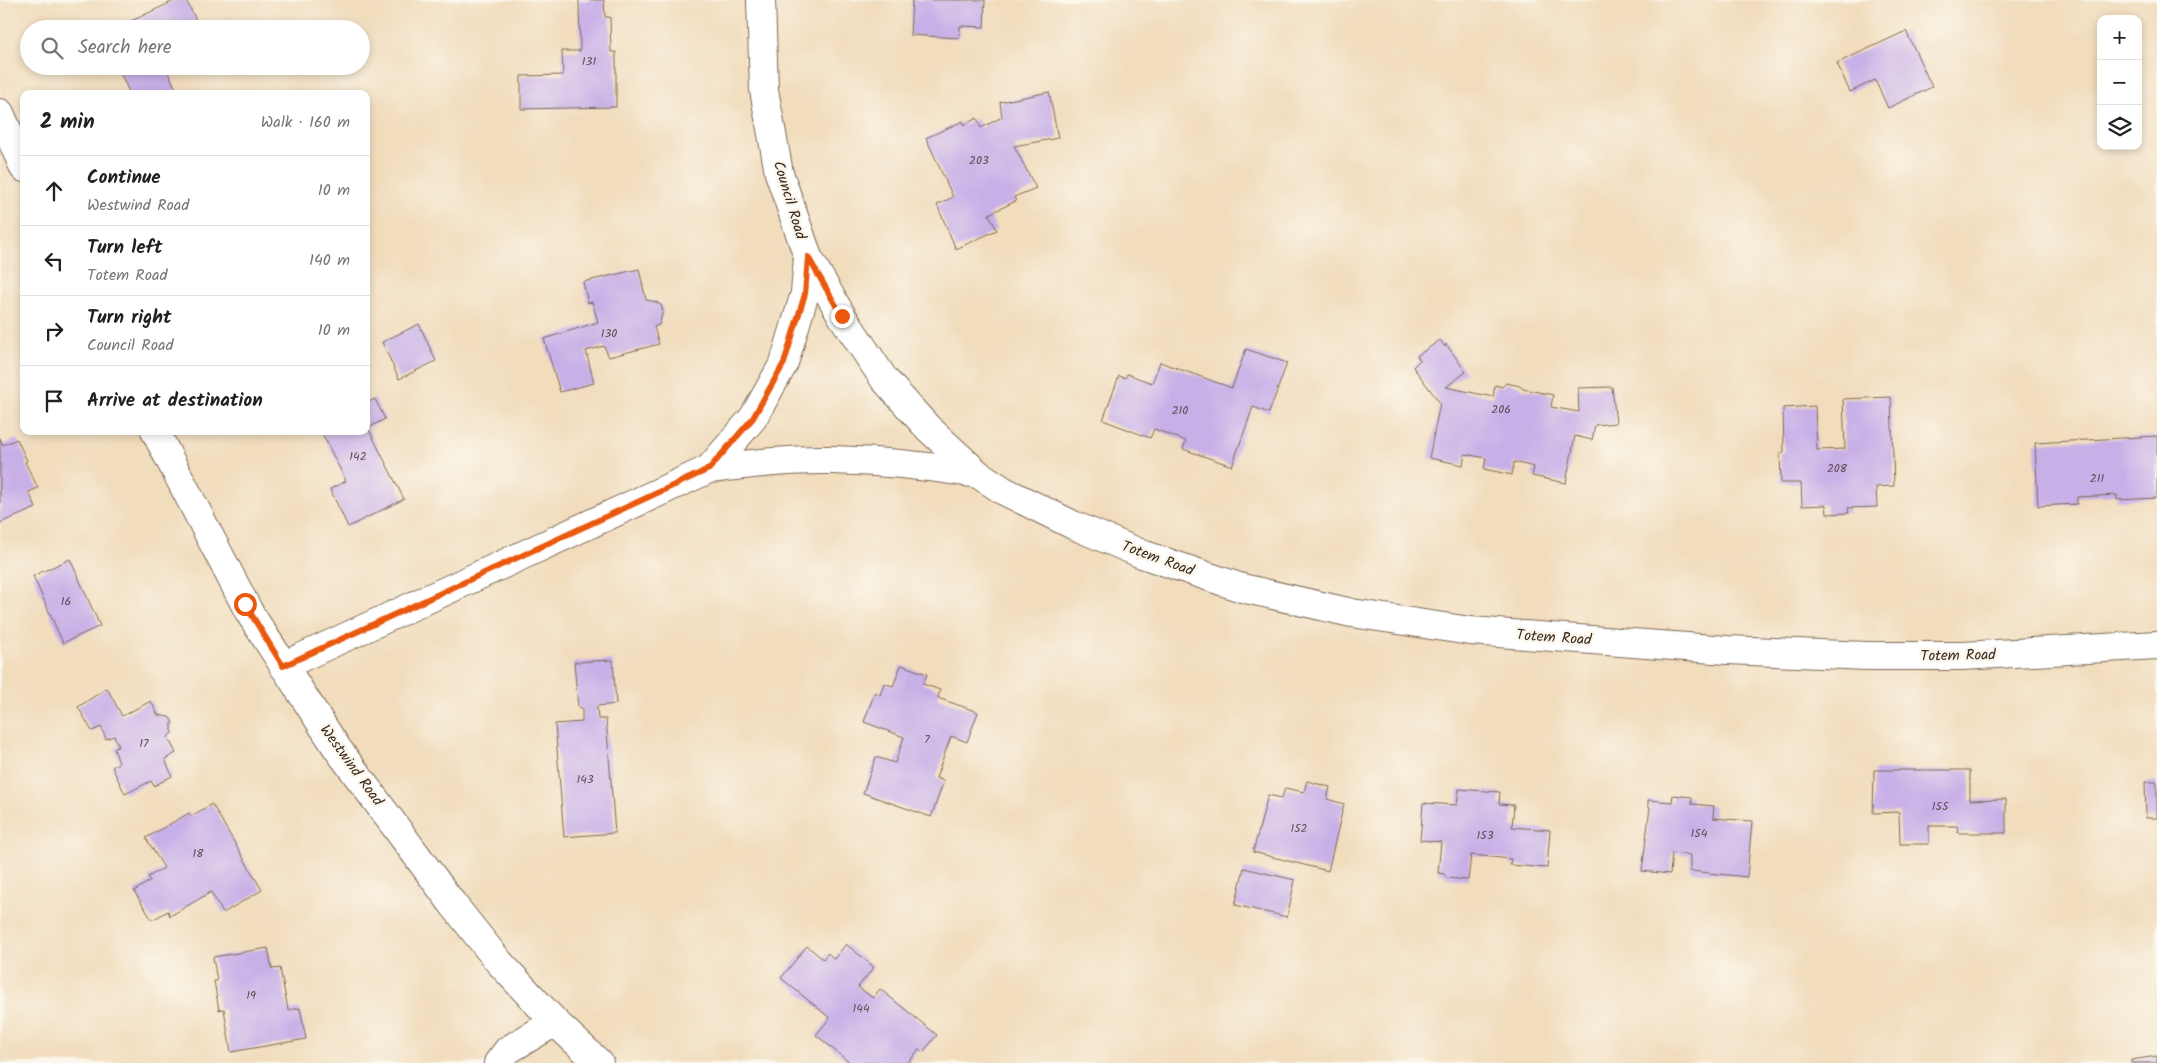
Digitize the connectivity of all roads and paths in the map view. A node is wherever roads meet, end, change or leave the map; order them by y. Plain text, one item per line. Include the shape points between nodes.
1 (761, 0) edge
2 (0, 113) edge
3 (20, 159) edge
4 (808, 257) junction
5 (884, 378) joint
6 (157, 435) edge
7 (709, 469) junction
8 (978, 474) junction
9 (2157, 645) edge
10 (283, 666) junction
11 (555, 1022) junction
12 (498, 1063) edge
13 (599, 1063) edge

1 - 4 street, Council Road via 764,90 779,173
2 - 3 street
4 - 5 street, Council Road via 842,316
4 - 7 street, Totem Road via 805,294 784,363 753,418
5 - 8 street, Totem Road via 928,428
6 - 10 street, Westwind Road via 249,612
7 - 8 street, Totem Road via 831,460 920,465
7 - 10 street, Totem Road
8 - 9 street, Totem Road via 1004,491 1073,525 1142,554 1242,588 1352,613 1470,631 1727,650 1868,656 1962,656
10 - 11 street, Westwind Road via 338,748 452,903 499,962
11 - 12 street via 508,1050
11 - 13 street, Westwind Road

